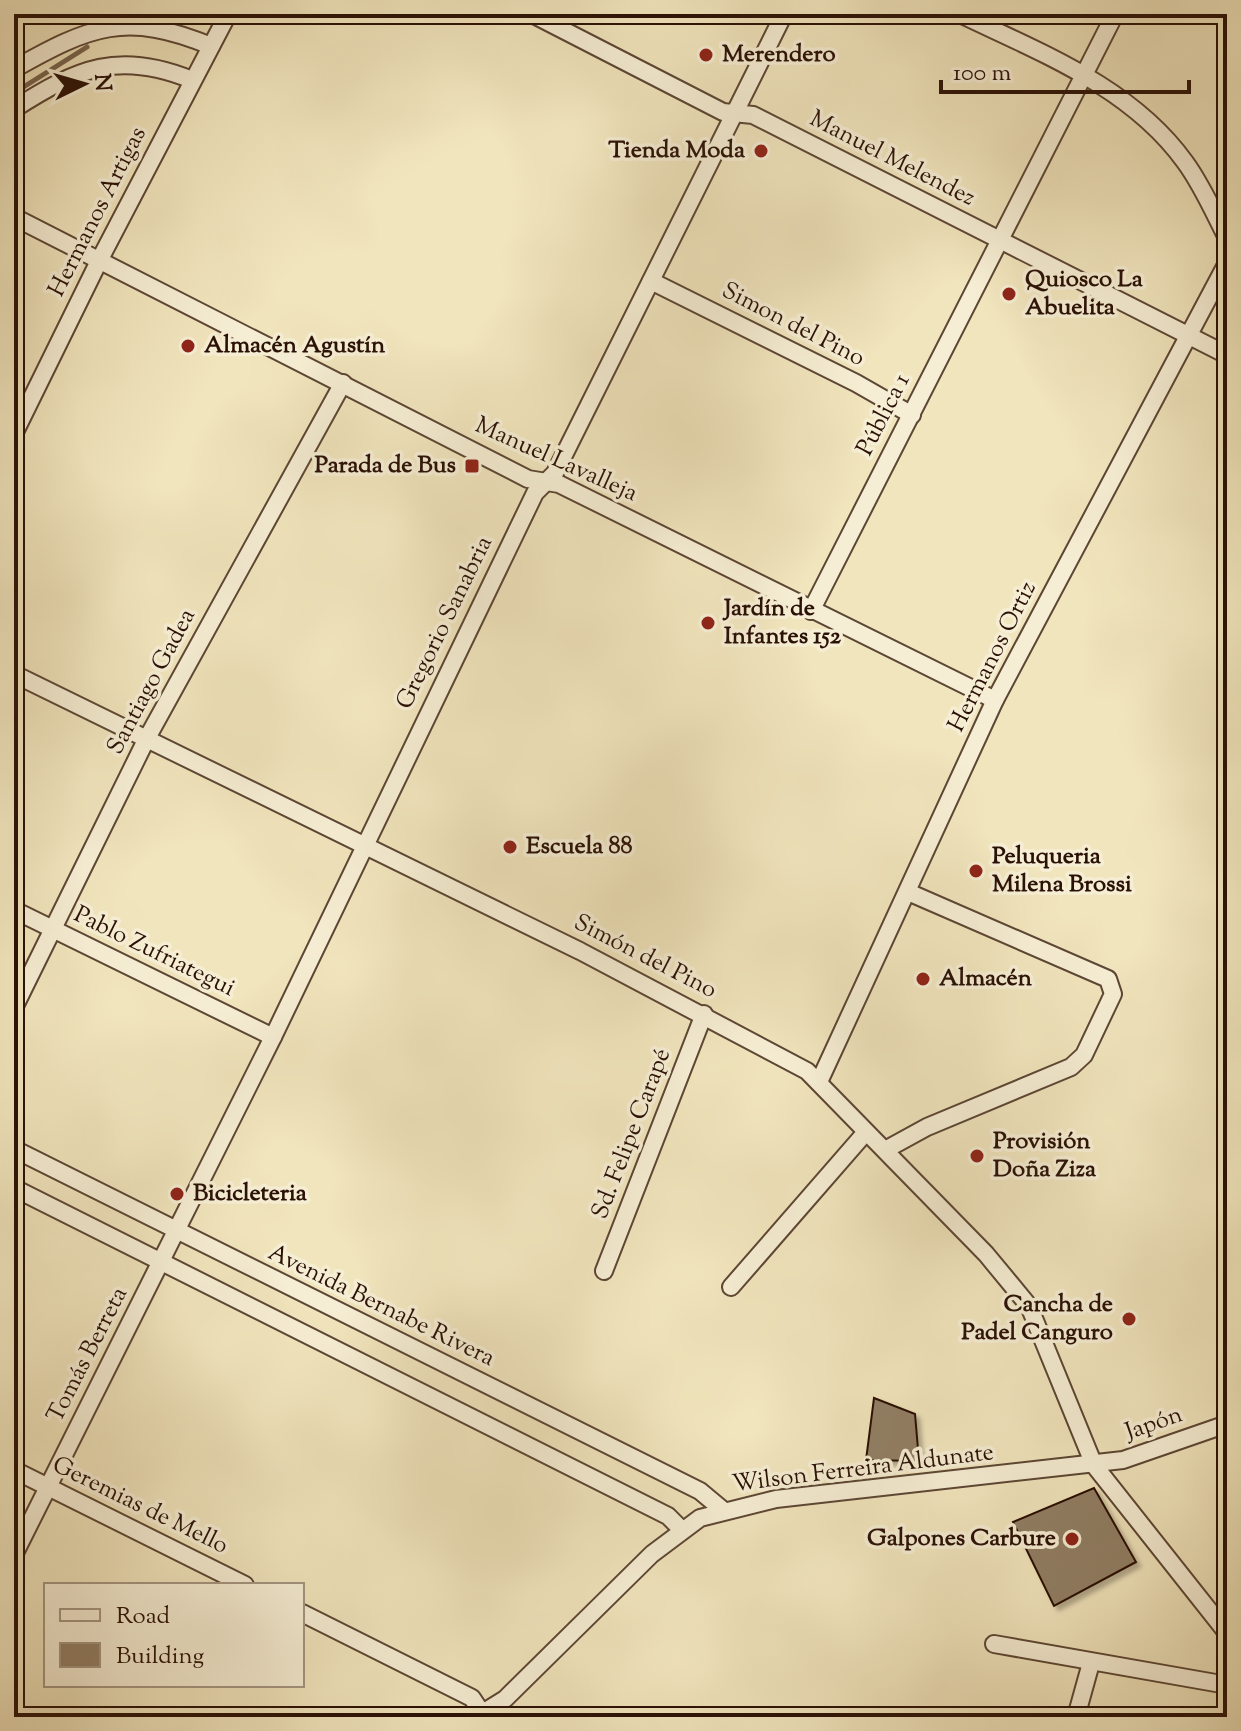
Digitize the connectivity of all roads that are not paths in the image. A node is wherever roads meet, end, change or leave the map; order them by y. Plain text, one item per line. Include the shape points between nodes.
1 (228, 14) edge
2 (532, 14) edge
3 (784, 14) edge
4 (960, 14) edge
5 (1115, 14) edge
6 (211, 46) junction
7 (14, 69) edge
8 (1085, 75) junction
9 (192, 80) junction
10 (14, 109) edge
11 (738, 113) junction
12 (14, 217) edge
13 (1227, 238) edge
14 (999, 240) junction
15 (99, 261) junction
16 (1227, 263) edge
17 (651, 281) junction
18 (1187, 336) junction
19 (1227, 355) edge
20 (343, 383) junction
21 (912, 415) junction
22 (14, 434) edge
23 (546, 482) junction
24 (811, 611) junction
25 (14, 674) edge
26 (995, 700) junction
27 (146, 740) junction
28 (364, 844) junction
29 (908, 892) junction
30 (14, 910) edge
31 (54, 930) junction
32 (14, 1008) edge
33 (704, 1014) junction
34 (273, 1037) junction
35 (819, 1082) junction
36 (866, 1132) junction
37 (14, 1149) edge
38 (885, 1150) junction
39 (14, 1188) edge
40 (177, 1231) junction
41 (161, 1261) junction
42 (604, 1271) dead end
43 (731, 1287) dead end
44 (1227, 1424) edge
45 (1094, 1465) junction
46 (14, 1470) edge
47 (48, 1487) junction
48 (724, 1511) junction
49 (681, 1529) junction
50 (14, 1555) edge
51 (241, 1583) edge
52 (304, 1614) edge
53 (1227, 1633) edge
54 (994, 1644) dead end
55 (1091, 1663) junction
56 (1227, 1685) edge
57 (479, 1716) edge
58 (1076, 1717) edge

1 - 6 street, Hermanos Artigas
2 - 11 street, Manuel Melendez via 723,112
3 - 11 street, Gregorio Sanabria
4 - 8 street
5 - 8 street, Pública 1
6 - 7 street via 156,27 100,29
6 - 9 street, Hermanos Artigas
8 - 13 street via 1159,130 1186,162
8 - 14 street, Pública 1
9 - 10 street via 149,65 102,65 81,71
9 - 15 street, Hermanos Artigas
11 - 14 street, Manuel Melendez via 753,115
11 - 17 street, Gregorio Sanabria
12 - 15 street, Manuel Lavalleja
14 - 18 street, Manuel Melendez
14 - 21 street, Pública 1
15 - 20 street, Manuel Lavalleja
15 - 22 street, Hermanos Artigas
16 - 18 street, Hermanos Ortiz
17 - 21 street, Simon del Pino
17 - 23 street, Gregorio Sanabria
18 - 19 street, Manuel Melendez
18 - 26 street, Hermanos Ortiz
20 - 23 street, Manuel Lavalleja via 528,479
20 - 27 street, Santiago Gadea
21 - 24 street, Pública 1
23 - 24 street, Manuel Lavalleja
23 - 28 street, Gregorio Sanabria via 535,493
24 - 26 street, Manuel Lavalleja
25 - 27 street, Simón del Pino
26 - 29 street, Hermanos Ortiz
27 - 28 street, Simón del Pino
27 - 31 street, Santiago Gadea
28 - 33 street, Simón del Pino
28 - 34 street, Gregorio Sanabria
29 - 35 street, Hermanos Ortiz
29 - 38 street via 1108,979 1113,994 1084,1055 1071,1067
30 - 31 street, Pablo Zufriategui
31 - 32 street, Santiago Gadea
31 - 34 street, Pablo Zufriategui
33 - 35 street, Simón del Pino via 793,1061
33 - 42 street, Sd. Felipe Carapé
34 - 40 street, Gregorio Sanabria
35 - 36 street, Simón del Pino
36 - 38 street, Simón del Pino
36 - 43 street
37 - 40 street, Avenida Bernabe Rivera
38 - 45 street, Simón del Pino via 1029,1306
39 - 41 street
40 - 41 street, Gregorio Sanabria
40 - 48 street, Avenida Bernabe Rivera via 700,1491
41 - 47 street, Tomás Berreta
41 - 49 street via 668,1516
44 - 45 street, Japón
45 - 48 street, Wilson Ferreira Aldunate via 776,1499
45 - 53 street, Simón del Pino
46 - 47 street, Geremias de Mello
47 - 50 street, Tomás Berreta
47 - 51 street, Geremias de Mello
48 - 49 street, Wilson Ferreira Aldunate
49 - 57 street, Wilson Ferreira Aldunate via 525,1682
52 - 57 street via 472,1698
54 - 55 street
55 - 56 street
55 - 58 street

